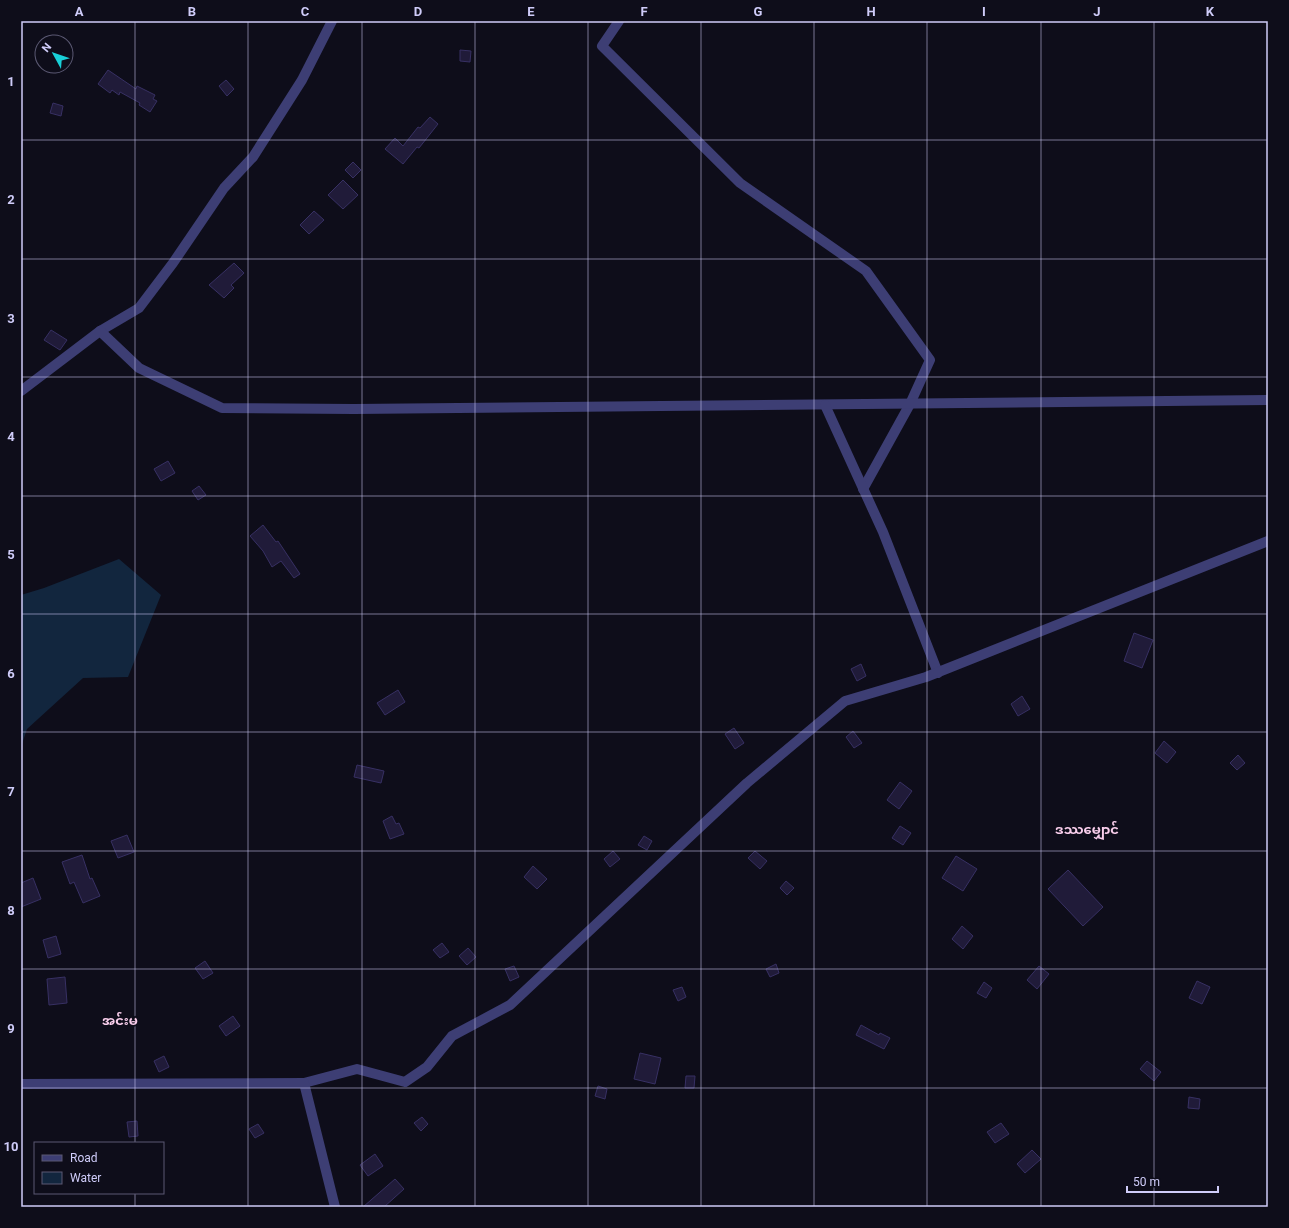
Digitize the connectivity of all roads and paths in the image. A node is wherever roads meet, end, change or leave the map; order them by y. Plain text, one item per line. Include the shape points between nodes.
1 (332, 21) edge
2 (619, 21) edge
3 (100, 331) junction
4 (21, 391) edge
5 (1268, 400) edge
6 (910, 404) junction
7 (825, 405) junction
8 (863, 489) junction
9 (1268, 541) edge
10 (938, 673) junction
11 (304, 1083) junction
12 (21, 1084) edge
13 (335, 1207) edge

1 - 3 street via 302,80 253,157 224,188 173,263 138,308
2 - 6 street via 602,46 740,182 866,271 930,360
3 - 4 street
3 - 7 street via 139,368 222,408
5 - 6 street
6 - 7 street
6 - 8 street
7 - 8 street
8 - 10 street via 883,532
9 - 10 street
10 - 11 street via 845,701 747,783 510,1005 452,1036 427,1067 405,1082 357,1069
11 - 12 street
11 - 13 street

